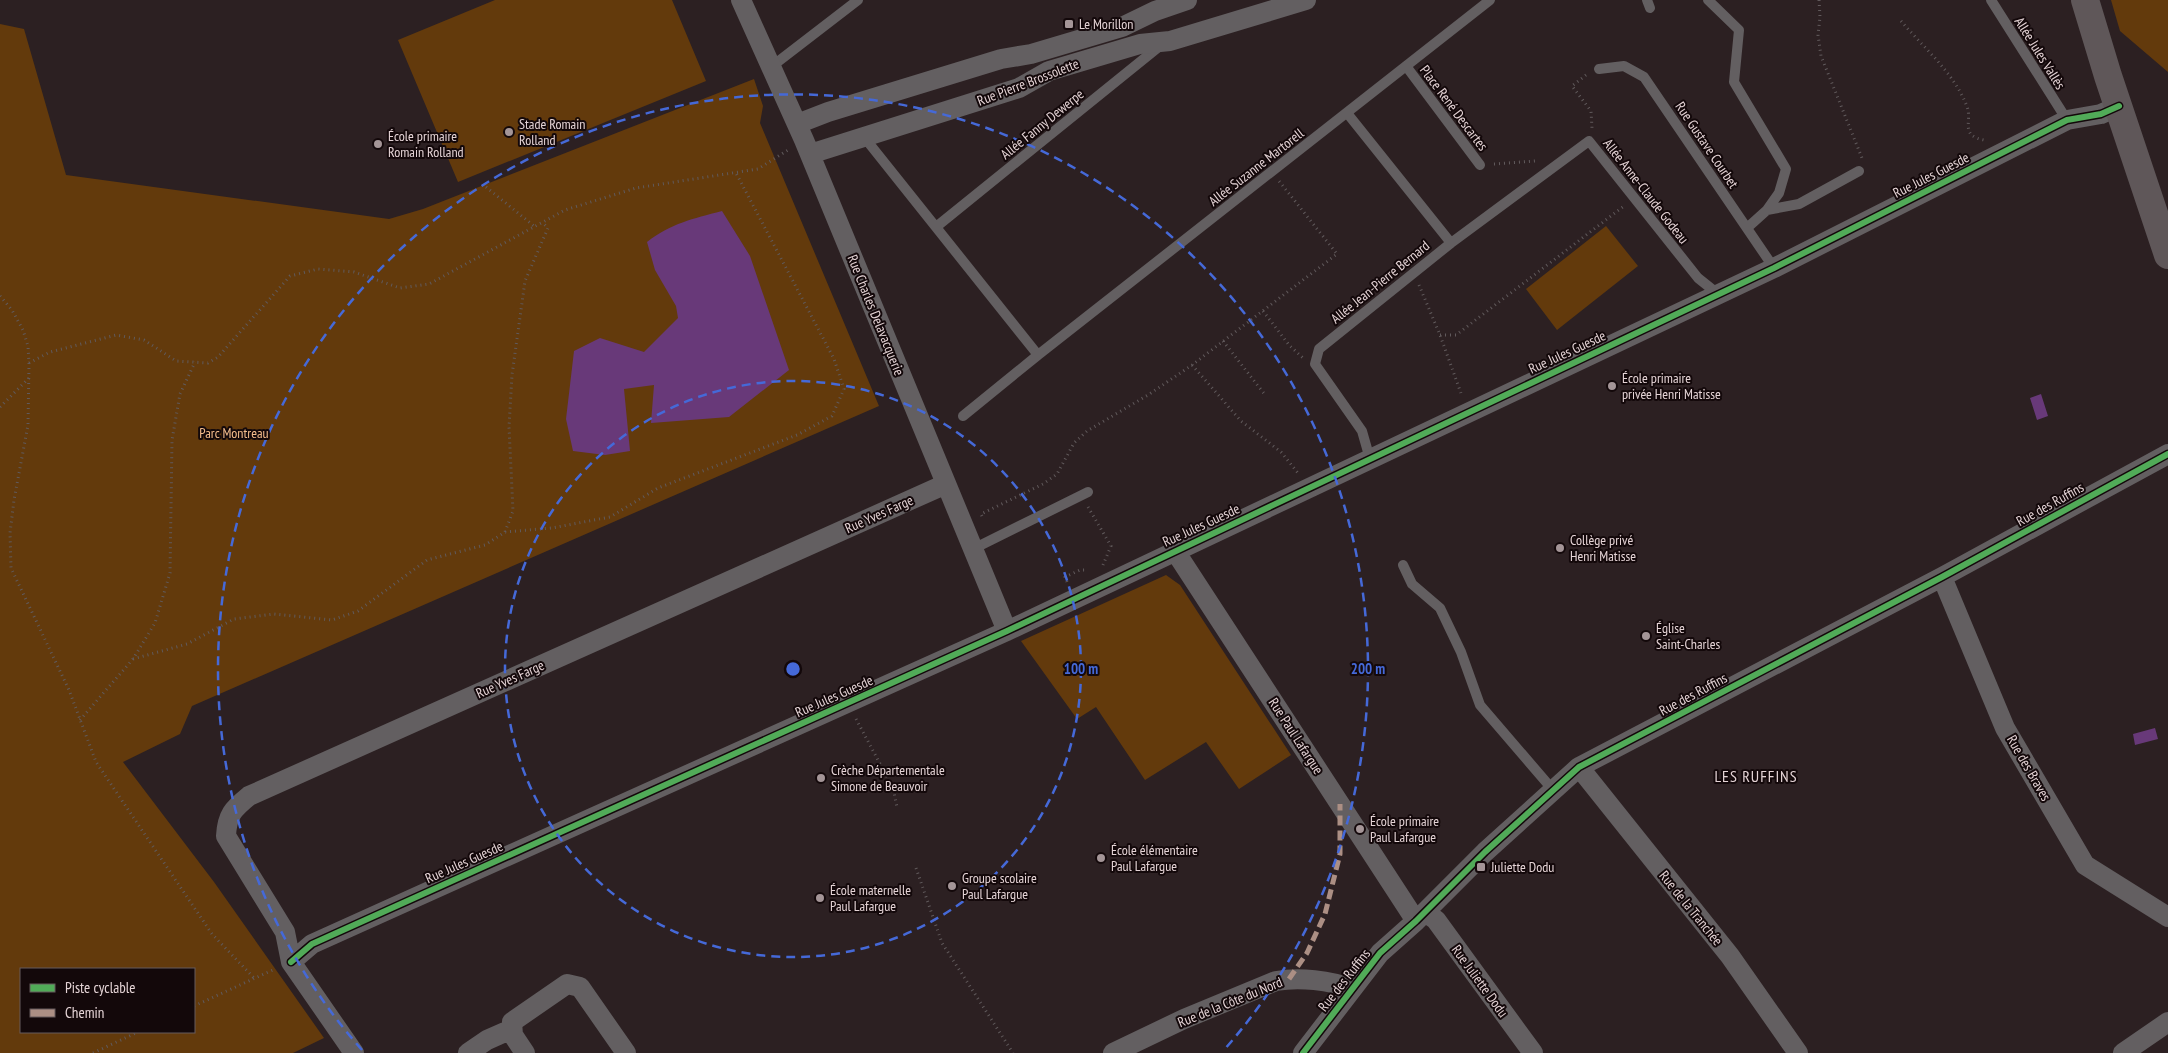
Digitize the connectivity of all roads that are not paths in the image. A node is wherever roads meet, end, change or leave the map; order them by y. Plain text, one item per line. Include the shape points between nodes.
1 (741, 0) edge
2 (858, 0) edge
3 (1187, 0) edge
4 (1306, 0) edge
5 (1490, 0) edge
6 (1708, 0) edge
7 (1991, 0) edge
8 (2085, 0) edge
9 (1152, 6) edge
10 (1269, 6) edge
11 (1164, 42) junction
12 (1406, 66) junction
13 (771, 67) junction
14 (1599, 69) road end
15 (2119, 106) junction
16 (1346, 113) junction
17 (2066, 120) junction
18 (864, 137) junction
19 (804, 139) junction
20 (1480, 165) dead end
21 (1859, 172) road end
22 (1767, 210) junction
23 (936, 227) junction
24 (1747, 228) junction
25 (1451, 243) junction
26 (2168, 255) edge
27 (1774, 268) junction
28 (1718, 294) junction
29 (1038, 355) junction
30 (963, 416) dead end
31 (2168, 454) edge
32 (1370, 459) junction
33 (946, 484) junction
34 (1085, 494) road end
35 (973, 549) junction
36 (1175, 552) junction
37 (1402, 565) dead end
38 (1942, 577) junction
39 (1007, 631) junction
40 (1579, 767) junction
41 (1553, 790) junction
42 (1420, 916) junction
43 (2168, 917) edge
44 (291, 962) junction
45 (1352, 990) junction
46 (2168, 1022) edge
47 (512, 1029) junction
48 (354, 1053) edge
49 (468, 1053) edge
50 (525, 1053) edge
51 (626, 1053) edge
52 (1113, 1053) edge
53 (1303, 1053) edge
54 (1533, 1053) edge
55 (1798, 1053) edge
56 (2123, 1053) edge

1 - 13 street, Rue Charles Delavacquerie
2 - 13 lane
3 - 9 street, Rue Pierre Brossolette
4 - 10 street, Rue Pierre Brossolette
5 - 12 lane, Allée Suzanne Martorell
6 - 22 lane via 1739,30 1734,82 1786,169 1779,193
7 - 17 lane, Allée Jules Vallès
8 - 15 street
9 - 19 street, Rue Pierre Brossolette via 1122,27 1031,54 1001,58 828,112
10 - 11 street, Rue Pierre Brossolette via 1231,23
11 - 18 street, Rue Pierre Brossolette via 1140,44 1050,71 1019,88
11 - 23 lane, Allée Fanny Dewerpe
12 - 16 lane, Allée Suzanne Martorell
12 - 20 lane, Place René Descartes
13 - 19 street, Rue Charles Delavacquerie
14 - 24 lane, Rue Gustave Courbet via 1624,66 1644,77
15 - 17 street, Rue Jules Guesde via 2101,114
15 - 26 street
16 - 25 lane, Allée Jean-Pierre Bernard
16 - 29 lane, Allée Suzanne Martorell
17 - 27 street, Rue Jules Guesde
18 - 19 street, Rue Pierre Brossolette
18 - 23 lane
19 - 33 street, Rue Charles Delavacquerie
21 - 22 lane via 1799,204
22 - 24 lane
23 - 29 lane
24 - 27 lane, Rue Gustave Courbet
25 - 28 lane, Allée Anne-Claude Godeau via 1590,141 1698,278
25 - 32 lane, Allée Jean-Pierre Bernard via 1318,349 1315,364 1362,431
27 - 28 street, Rue Jules Guesde
28 - 32 street, Rue Jules Guesde
29 - 30 lane
31 - 38 street, Rue des Ruffins
32 - 36 street, Rue Jules Guesde
33 - 35 street, Rue Charles Delavacquerie
33 - 44 street, Rue Yves Farge via 249,796 236,806 227,821 226,836 285,932
34 - 35 lane
35 - 39 street, Rue Charles Delavacquerie
36 - 39 street, Rue Jules Guesde
36 - 42 street, Rue Paul Lafargue
37 - 41 lane via 1412,584 1440,608 1461,652 1480,705
38 - 40 street, Rue des Ruffins
38 - 43 street, Rue des Braves via 2005,728 2085,864
39 - 44 street, Rue Jules Guesde via 312,944
40 - 41 street, Rue des Ruffins
40 - 55 street, Rue de la Tranchée via 1730,956
41 - 42 street, Rue des Ruffins
42 - 45 street, Rue des Ruffins via 1380,953
42 - 54 street, Rue Juliette Dodu via 1436,920
44 - 48 street
45 - 52 street, Rue de la Côte du Nord via 1340,984 1289,979 1276,981
45 - 53 street, Rue des Ruffins
46 - 56 street
47 - 49 street
47 - 50 street
47 - 51 street via 512,1022 567,984 580,987

